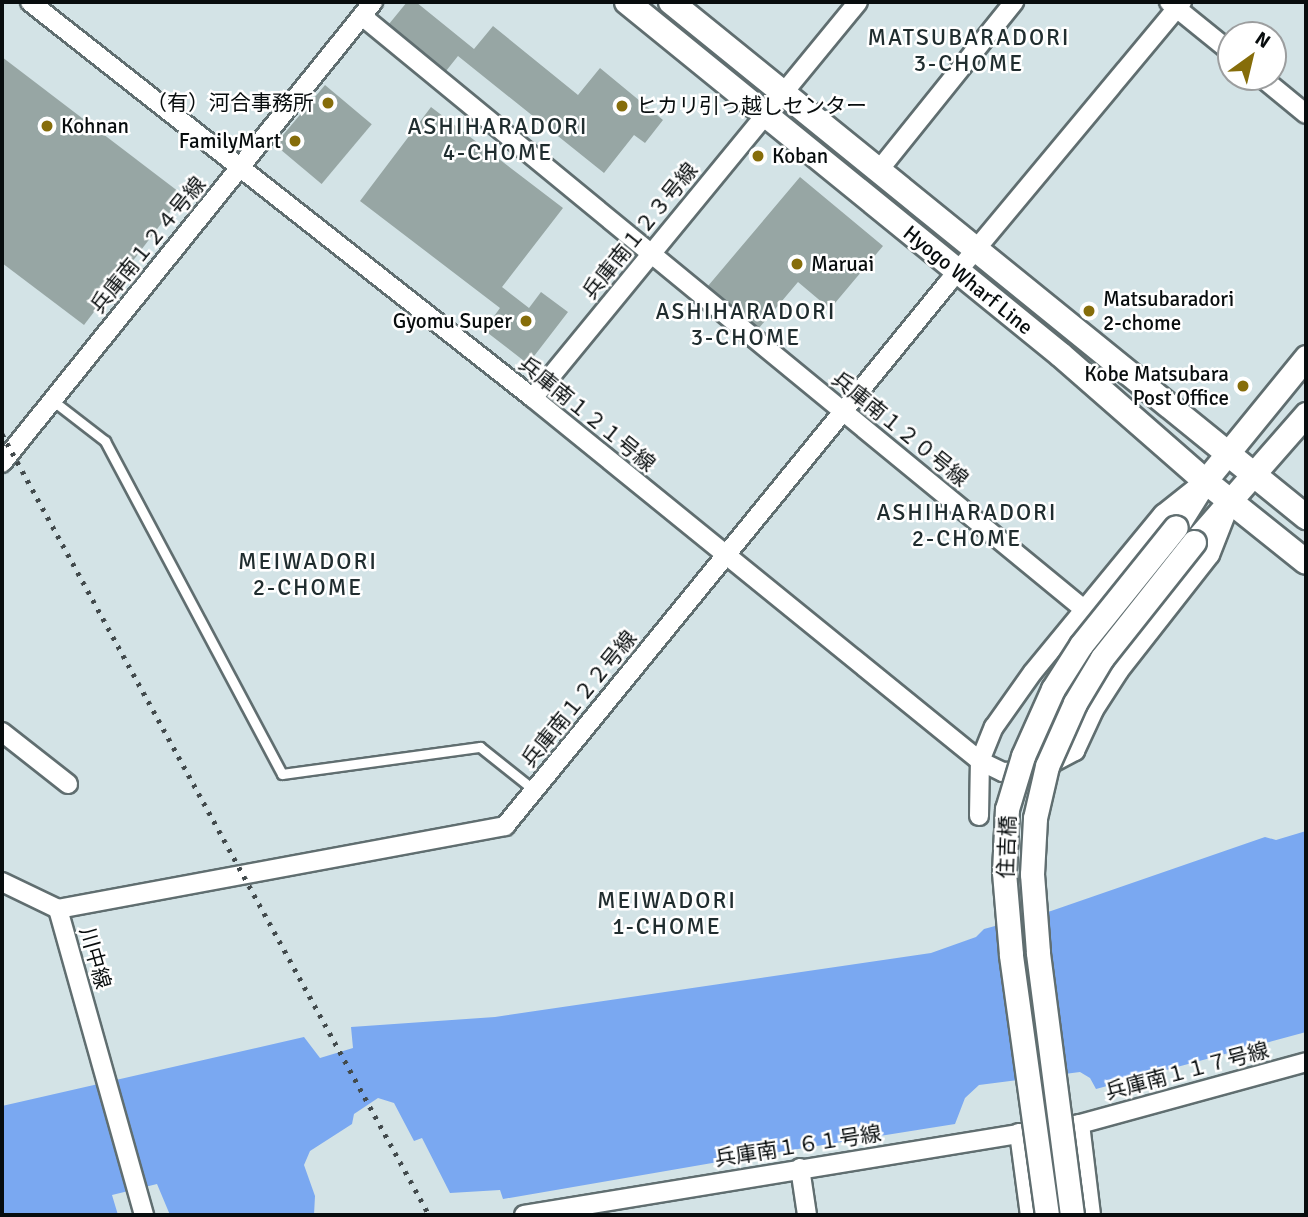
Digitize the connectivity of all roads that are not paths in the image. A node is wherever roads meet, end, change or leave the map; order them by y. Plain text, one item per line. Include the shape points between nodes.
1 (30, 2) edge
2 (373, 2) edge
3 (627, 2) edge
4 (671, 2) edge
5 (858, 2) edge
6 (1014, 2) edge
7 (1176, 4) edge
8 (362, 16) junction
9 (1217, 40) edge
10 (1278, 91) edge
11 (783, 92) junction
12 (766, 114) junction
13 (1306, 114) edge
14 (239, 167) junction
15 (879, 170) junction
16 (977, 249) junction
17 (651, 253) junction
18 (958, 272) junction
19 (1306, 357) edge
20 (533, 398) junction
21 (52, 400) junction
22 (843, 411) junction
23 (1306, 414) edge
24 (1226, 455) junction
25 (7, 457) edge
26 (1253, 477) junction
27 (1205, 481) junction
28 (1231, 502) junction
29 (1306, 517) edge
30 (725, 556) junction
31 (1306, 562) edge
32 (1085, 610) junction
33 (2, 732) edge
34 (980, 761) junction
35 (68, 784) dead end
36 (534, 790) junction
37 (979, 816) dead end
38 (2, 882) edge
39 (58, 909) junction
40 (1306, 1062) edge
41 (1080, 1124) junction
42 (1019, 1133) junction
43 (800, 1168) junction
44 (142, 1208) edge
45 (524, 1215) edge
46 (807, 1215) edge
47 (1030, 1215) edge
48 (1047, 1215) edge
49 (1072, 1215) edge
50 (1091, 1215) edge

1 - 14 street, 兵庫南１２１号線
2 - 8 street, 兵庫南１２４号線
3 - 12 main road, Hyogo Wharf Line
4 - 11 main road, Hyogo Wharf Line
5 - 11 street, 兵庫南１２３号線
6 - 15 street
7 - 9 street
7 - 16 street, 兵庫南１２２号線
8 - 14 street, 兵庫南１２４号線
8 - 17 street, 兵庫南１２０号線
10 - 13 street
11 - 12 street, 兵庫南１２３号線
11 - 15 main road, Hyogo Wharf Line
12 - 17 street, 兵庫南１２３号線
12 - 18 main road, Hyogo Wharf Line
14 - 20 street, 兵庫南１２１号線
14 - 21 street, 兵庫南１２４号線
15 - 16 main road, Hyogo Wharf Line
16 - 18 street, 兵庫南１２２号線
16 - 24 main road, Hyogo Wharf Line
17 - 20 street, 兵庫南１２３号線
17 - 22 street, 兵庫南１２０号線
18 - 22 street, 兵庫南１２２号線
18 - 27 main road, Hyogo Wharf Line
19 - 24 street, 住吉橋
20 - 30 street, 兵庫南１２１号線
21 - 25 street, 兵庫南１２４号線
21 - 36 lane via 105,441 282,774 480,747
22 - 30 street, 兵庫南１２２号線
22 - 32 street, 兵庫南１２０号線
23 - 26 street, 住吉橋
24 - 26 main road, Hyogo Wharf Line
24 - 27 street, 住吉橋
26 - 28 street, 住吉橋
26 - 29 main road, Hyogo Wharf Line
27 - 28 main road, Hyogo Wharf Line
27 - 32 street via 1163,514
27 - 48 street, 住吉橋, bridge via 1176,527 1081,645 1053,689 1023,756 1007,809 1004,872 1011,954
28 - 31 main road, Hyogo Wharf Line
28 - 34 street via 1210,555 1119,671 1075,751 1039,770 1003,772
28 - 49 street, 住吉橋, bridge via 1102,658 1074,703 1047,766 1035,818 1032,874 1038,953
30 - 34 street, 兵庫南１２１号線
30 - 36 street, 兵庫南１２２号線
32 - 34 street via 1033,671 1002,716
33 - 35 street
34 - 37 street
36 - 39 street, 兵庫南１２２号線 via 505,826
38 - 39 street, 川中線
39 - 44 street, 川中線
40 - 41 street, 兵庫南１１７号線
41 - 42 street, 兵庫南１６１号線
41 - 50 street
42 - 43 street, 兵庫南１６１号線
42 - 47 street
43 - 45 street, 兵庫南１６１号線
43 - 46 street

